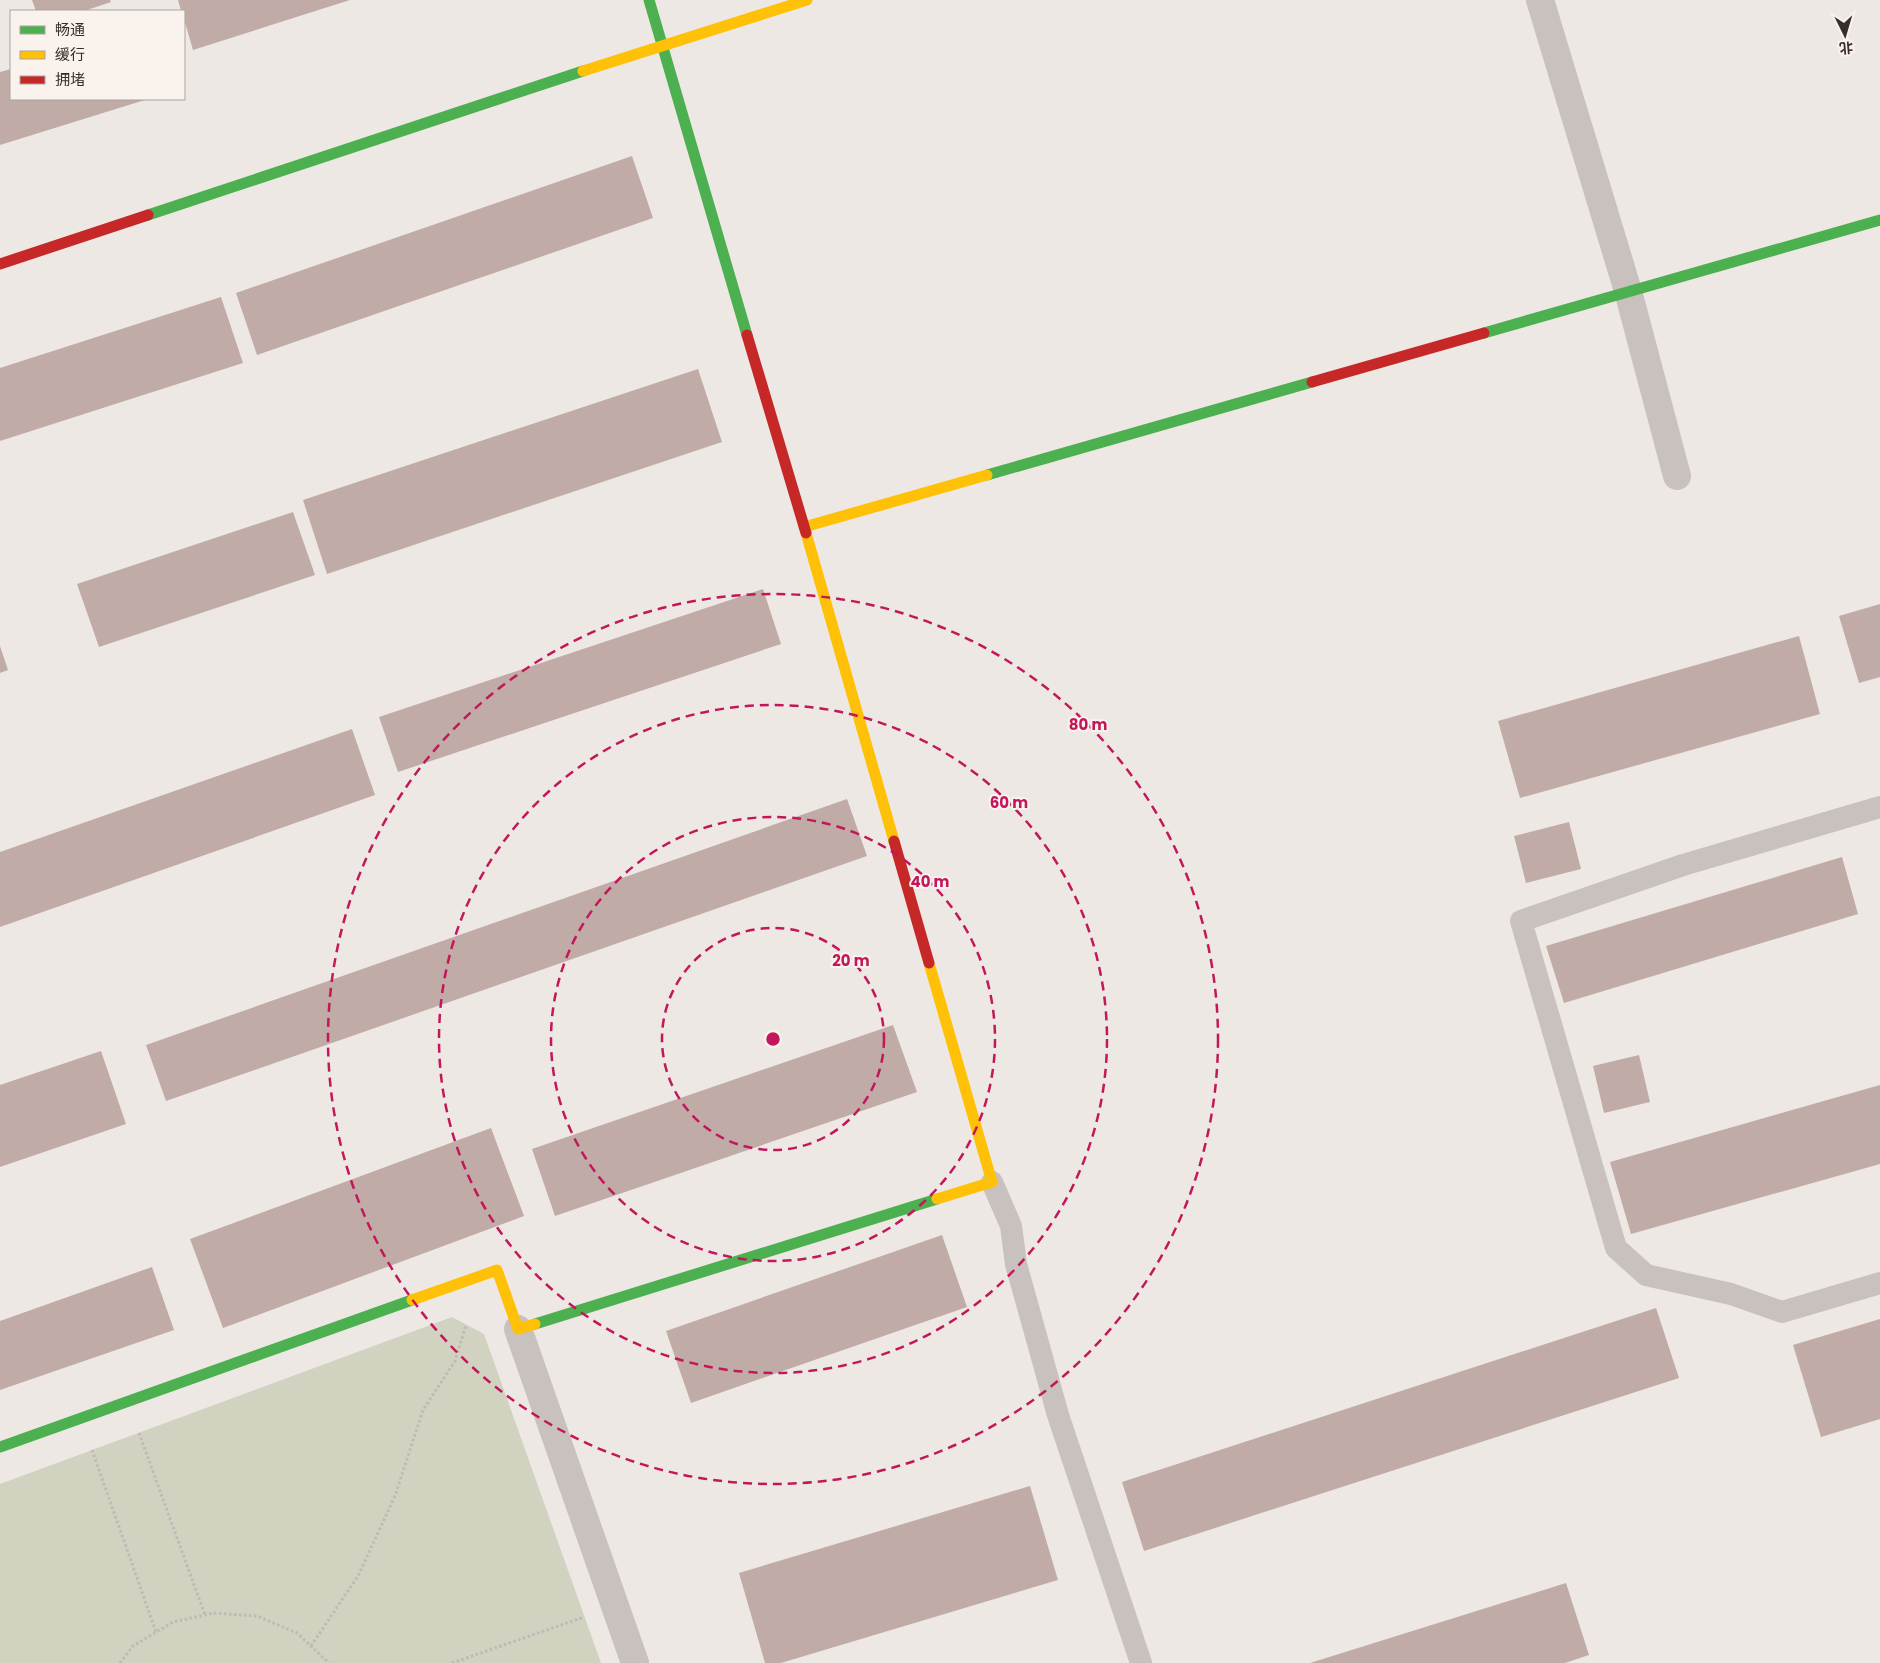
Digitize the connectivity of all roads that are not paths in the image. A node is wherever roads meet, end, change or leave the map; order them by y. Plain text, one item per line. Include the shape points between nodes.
1 (649, 0) edge
2 (807, 0) edge
3 (1540, 0) edge
4 (663, 45) junction
5 (1880, 220) edge
6 (0, 264) edge
7 (1628, 291) junction
8 (1677, 476) dead end
9 (804, 527) junction
10 (1880, 807) edge
11 (992, 1182) junction
12 (1880, 1283) edge
13 (518, 1329) junction
14 (0, 1447) edge
15 (635, 1663) edge
16 (1141, 1663) edge

1 - 4 street
2 - 4 street
3 - 7 street
4 - 6 street
4 - 9 street
5 - 7 street
7 - 8 street
7 - 9 street
9 - 11 street
10 - 12 lane via 1683,865 1521,921 1616,1248 1646,1275 1731,1294 1782,1312
11 - 13 street
11 - 16 lane via 1011,1226 1016,1264 1058,1415
13 - 14 street via 498,1270
13 - 15 street

